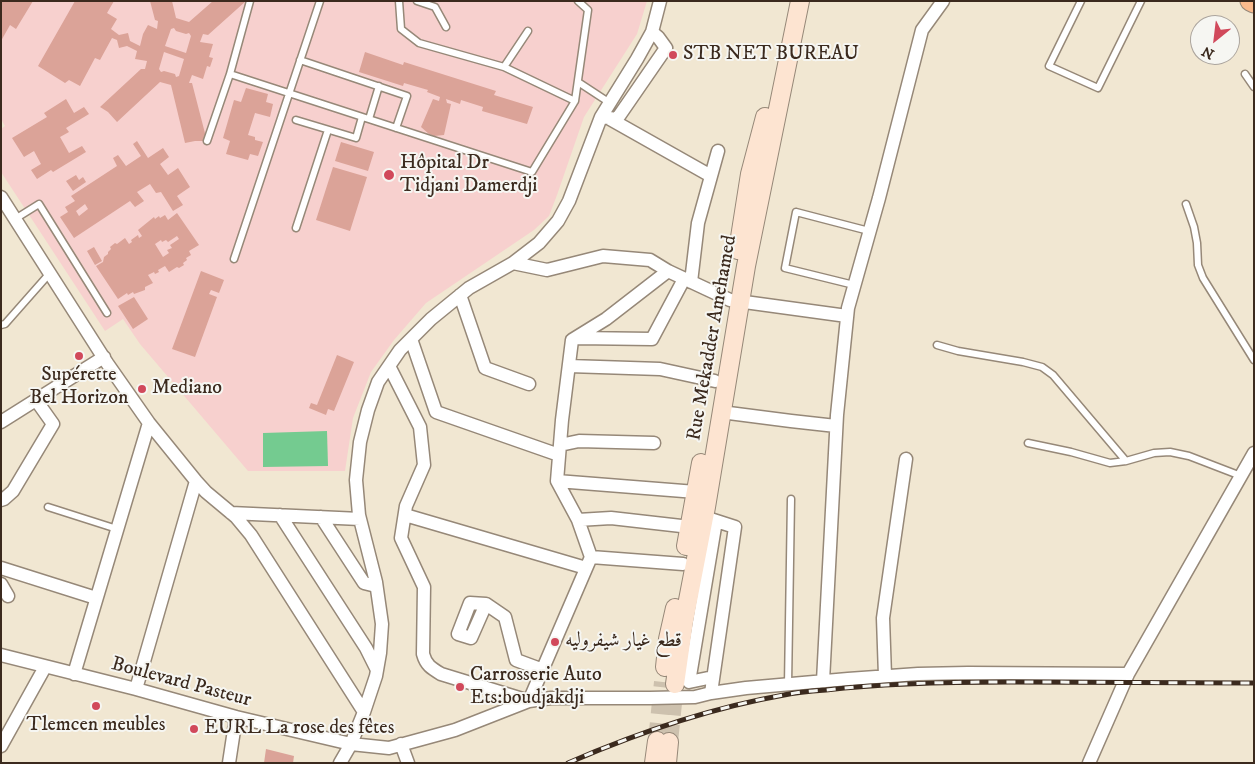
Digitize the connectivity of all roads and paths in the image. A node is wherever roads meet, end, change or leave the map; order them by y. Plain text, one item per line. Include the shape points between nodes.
1 (250, 1) edge
2 (320, 1) edge
3 (399, 1) edge
4 (417, 1) edge
5 (578, 1) edge
6 (660, 1) edge
7 (789, 1) edge
8 (800, 1) edge
9 (943, 1) edge
10 (1080, 1) edge
11 (1142, 1) edge
12 (446, 27) dead end
13 (528, 30) dead end
14 (652, 32) junction
15 (300, 60) junction
16 (504, 66) junction
17 (630, 70) junction
18 (230, 74) junction
19 (1245, 74) dead end
20 (644, 80) junction
21 (578, 82) junction
22 (379, 86) junction
23 (1254, 87) edge
24 (289, 93) junction
25 (576, 101) junction
26 (610, 103) junction
27 (365, 118) junction
28 (606, 118) junction
29 (296, 120) dead end
30 (396, 128) junction
31 (328, 130) junction
32 (207, 141) dead end
33 (718, 151) dead end
34 (711, 176) junction
35 (1, 197) edge
36 (1186, 204) dead end
37 (15, 219) junction
38 (296, 228) dead end
39 (869, 232) junction
40 (234, 259) dead end
41 (513, 263) junction
42 (668, 271) junction
43 (50, 273) junction
44 (687, 280) junction
45 (854, 285) junction
46 (460, 295) junction
47 (735, 301) junction
48 (107, 313) dead end
49 (847, 316) junction
50 (1, 325) edge
51 (576, 338) junction
52 (411, 339) junction
53 (936, 345) dead end
54 (104, 357) junction
55 (1254, 360) edge
56 (389, 366) junction
57 (569, 366) junction
58 (715, 381) junction
59 (529, 384) dead end
60 (36, 400) junction
61 (721, 412) junction
62 (1, 422) edge
63 (148, 423) junction
64 (836, 426) junction
65 (654, 443) dead end
66 (1028, 443) dead end
67 (560, 450) junction
68 (1254, 453) edge
69 (906, 459) dead end
70 (1126, 461) junction
71 (1241, 476) junction
72 (196, 481) junction
73 (557, 481) junction
74 (696, 492) junction
75 (792, 499) dead end
76 (1, 500) edge
77 (48, 507) dead end
78 (231, 513) junction
79 (280, 515) junction
80 (405, 515) junction
81 (321, 517) junction
82 (360, 519) junction
83 (578, 520) junction
84 (703, 522) junction
85 (117, 529) junction
86 (588, 563) junction
87 (683, 564) junction
88 (1, 568) edge
89 (1, 584) edge
90 (376, 586) junction
91 (8, 596) dead end
92 (96, 598) junction
93 (486, 604) dead end
94 (1, 655) edge
95 (45, 667) junction
96 (377, 670) junction
97 (543, 670) junction
98 (74, 674) junction
99 (1128, 674) junction
100 (885, 676) junction
101 (713, 678) junction
102 (823, 681) junction
103 (788, 685) junction
104 (136, 689) junction
105 (711, 692) junction
106 (529, 701) junction
107 (364, 712) junction
108 (236, 717) junction
109 (351, 744) junction
110 (401, 744) junction
111 (1, 746) edge
112 (229, 763) edge
113 (340, 763) edge
114 (408, 763) edge
115 (654, 763) edge
116 (667, 763) edge
117 (1088, 763) edge

1 - 18 lane
2 - 15 lane
3 - 16 lane via 401,29 418,43
4 - 12 lane via 435,7
5 - 21 lane via 588,10
6 - 14 street
7 - 47 main road, Rue Mekadder Amehamed via 750,174
8 - 47 main road, Rue Mekadder Amehamed
9 - 39 street via 922,30
10 - 11 lane via 1049,66 1098,88
13 - 16 lane
14 - 17 street
14 - 20 street via 666,48
15 - 22 lane
15 - 24 lane
16 - 25 lane
17 - 20 street
17 - 26 street
18 - 24 lane
18 - 32 lane
19 - 23 lane
20 - 28 street via 617,119
21 - 25 lane
21 - 26 lane
22 - 27 lane
22 - 30 lane via 407,96
24 - 27 lane
24 - 40 lane
25 - 30 lane via 532,172
26 - 28 street
27 - 30 lane
27 - 31 lane via 356,138
28 - 34 street
28 - 41 street via 558,221 539,243
29 - 31 lane
31 - 38 lane
33 - 34 street
34 - 44 street
35 - 37 street
36 - 55 lane via 1194,227 1203,278
37 - 43 street
37 - 48 lane via 39,204
39 - 45 street
39 - 45 lane via 796,212 785,268
41 - 42 street via 546,270 603,256 650,260
41 - 46 street
42 - 44 street
42 - 51 street
43 - 50 lane
43 - 54 street
44 - 47 street
44 - 51 street via 652,339
45 - 49 street
46 - 52 street
46 - 59 street via 485,368
47 - 49 street
47 - 58 main road, Rue Mekadder Amehamed
47 - 61 main road, Rue Mekadder Amehamed
49 - 64 street
51 - 57 street via 572,340
52 - 56 street
52 - 67 street via 436,412
53 - 70 lane via 1042,367
54 - 60 street
54 - 63 street
56 - 80 street via 420,427 424,465
56 - 82 street via 378,382 360,442 356,480
57 - 58 street via 660,369
57 - 67 street
58 - 74 main road, Rue Mekadder Amehamed
60 - 62 street
60 - 76 street via 53,424 12,491
61 - 64 street
61 - 84 main road, Rue Mekadder Amehamed
63 - 72 street
63 - 85 street
64 - 102 street
65 - 67 street via 579,441
66 - 70 lane via 1110,463
67 - 73 street
68 - 71 street
69 - 100 street via 883,618
70 - 71 lane via 1170,452
71 - 99 street
72 - 78 street
72 - 104 street
73 - 74 street
73 - 83 street
74 - 84 main road, Rue Mekadder Amehamed
75 - 103 lane
77 - 85 lane
78 - 79 street
78 - 107 street via 251,535
79 - 81 street
79 - 96 street
80 - 86 street
80 - 106 street via 401,538 424,588 423,654 429,667 441,674
81 - 82 street
81 - 90 street via 364,583
82 - 90 street
83 - 84 street via 611,518
83 - 86 street
84 - 87 main road, Rue Mekadder Amehamed
84 - 87 main road, Rue Mekadder Amehamed via 669,683 668,639
84 - 101 street via 689,682
84 - 101 street via 735,527
85 - 92 street
86 - 87 street
86 - 97 street
88 - 92 street
89 - 91 street
90 - 96 street via 382,624
92 - 98 street
93 - 97 street via 505,617 516,660
94 - 95 street, Boulevard Pasteur
95 - 98 street, Boulevard Pasteur
95 - 111 street
96 - 107 street
97 - 106 street
98 - 104 street, Boulevard Pasteur
99 - 100 street
99 - 117 street
100 - 102 street
101 - 105 street
102 - 103 street
103 - 105 street
104 - 108 street, Boulevard Pasteur
105 - 106 street via 695,696
106 - 110 street, Boulevard Pasteur via 455,730
107 - 109 street
108 - 109 street, Boulevard Pasteur
108 - 112 street
109 - 110 street, Boulevard Pasteur via 389,748
109 - 113 street
110 - 114 street
115 - 116 main road via 663,742

